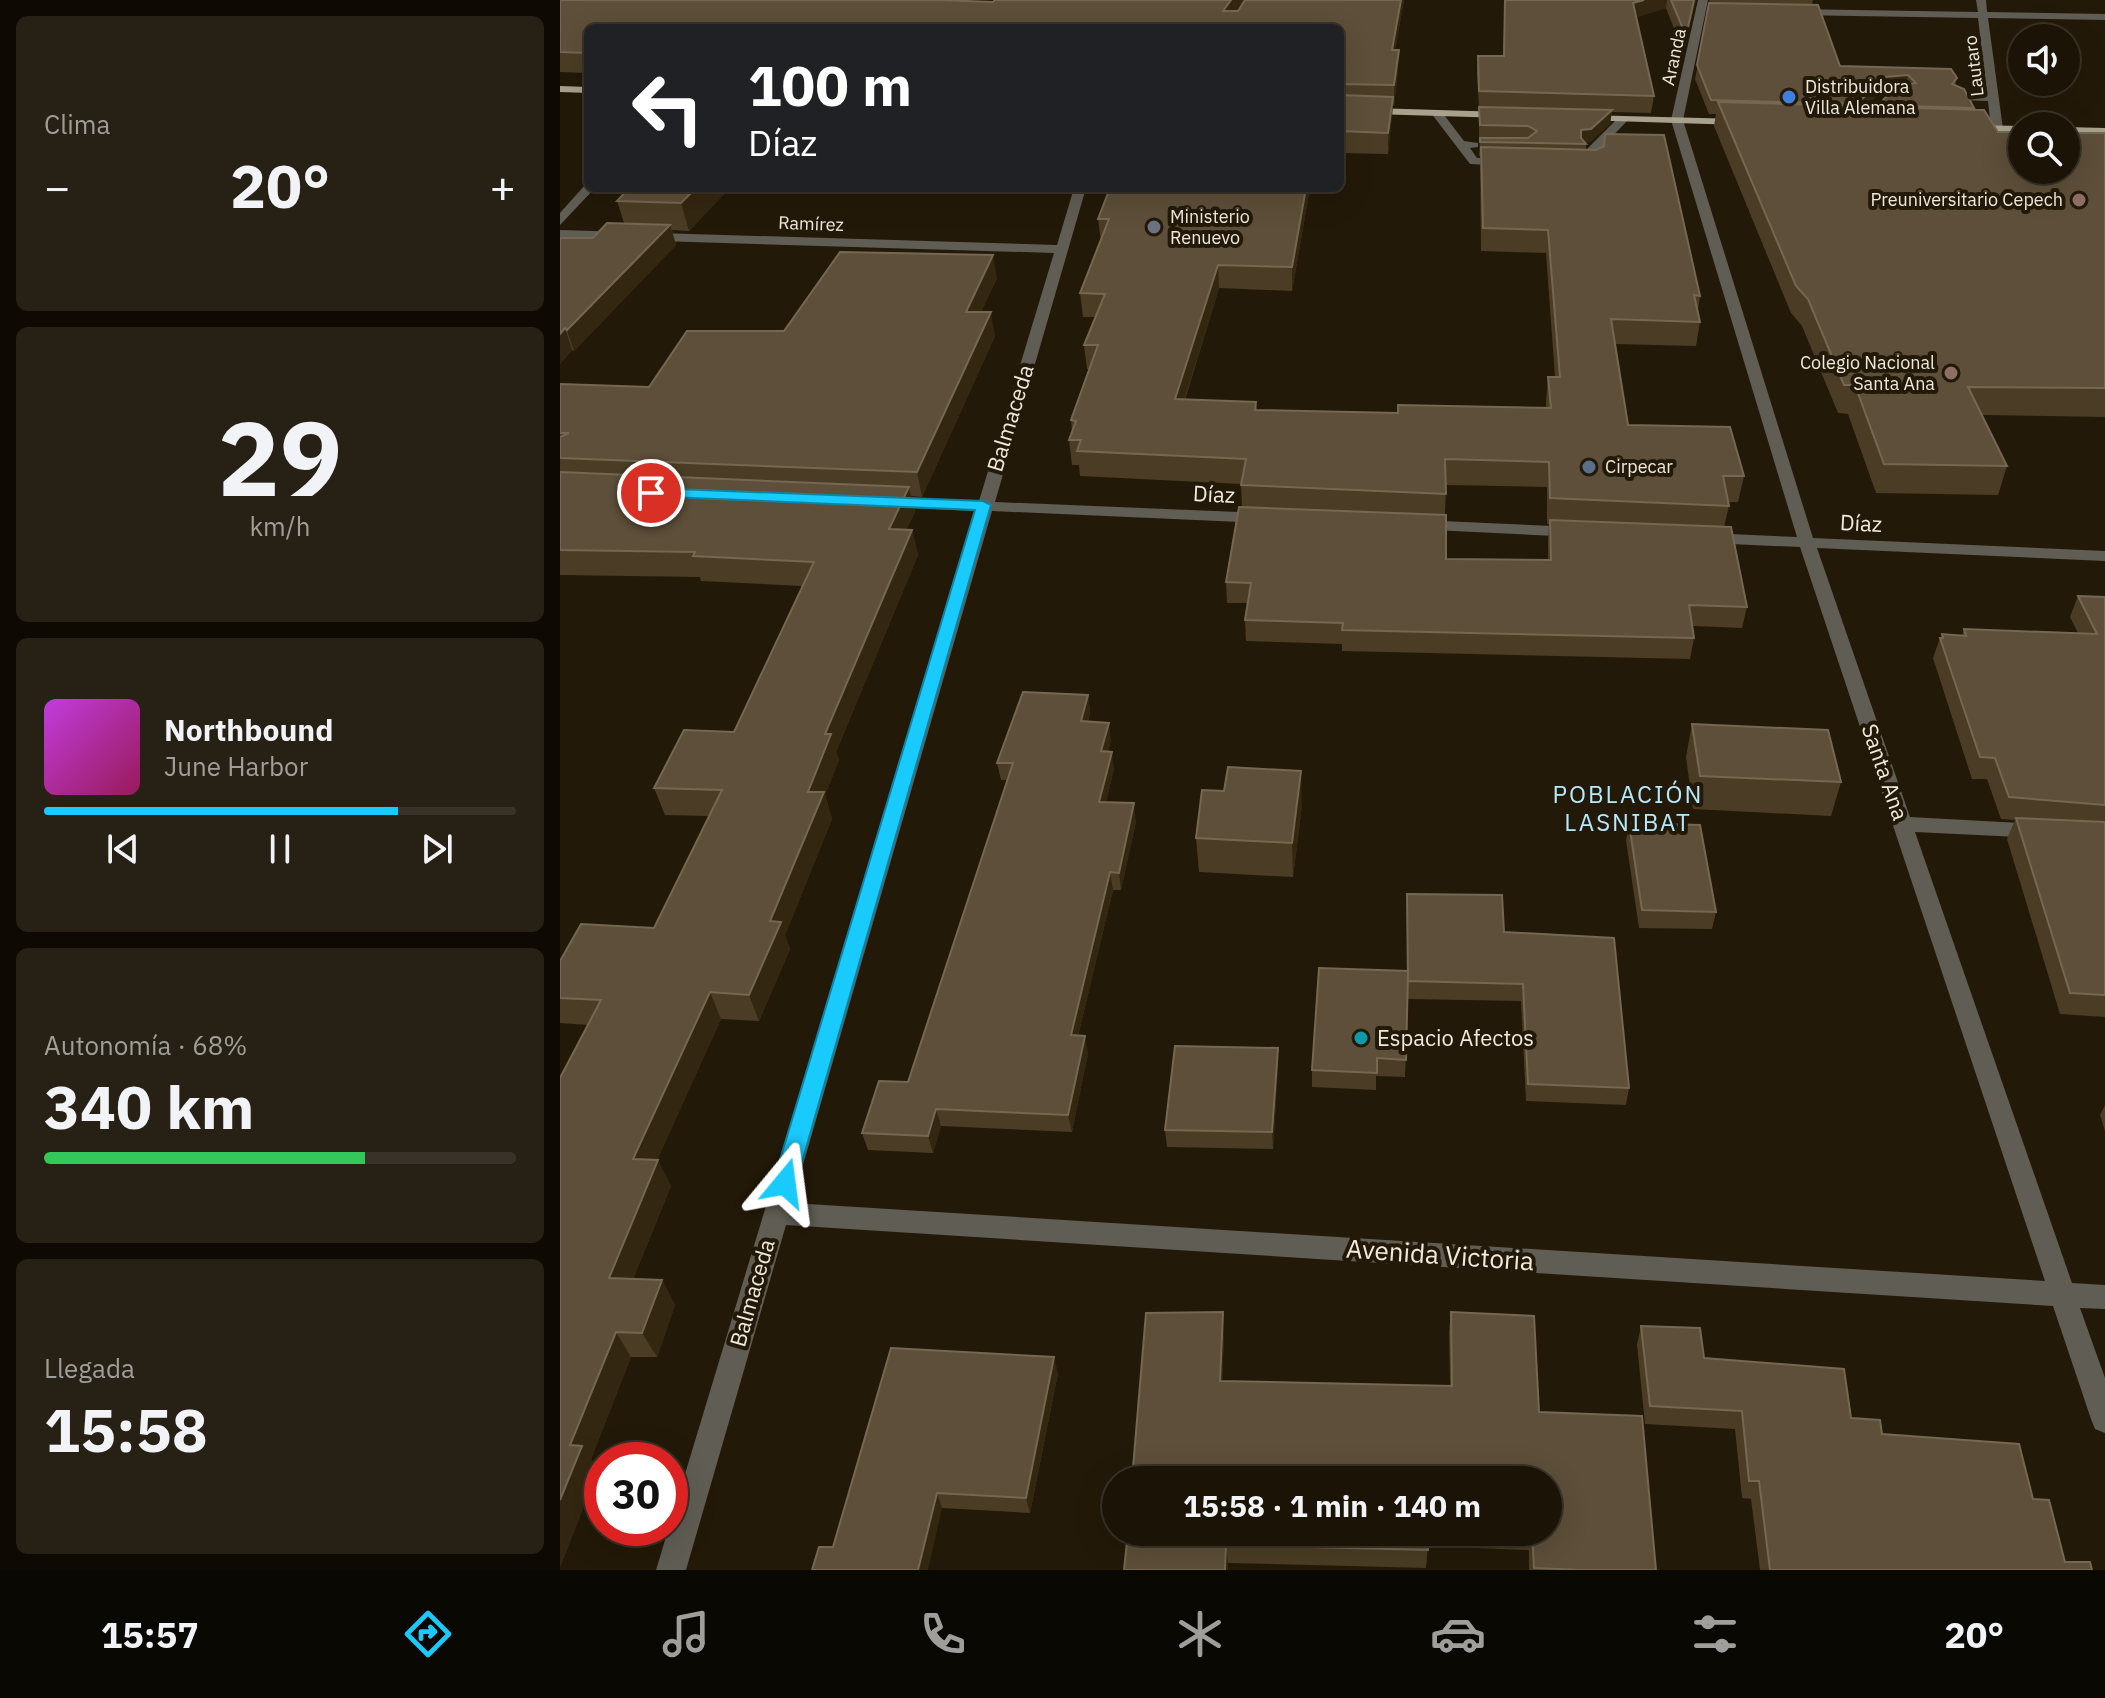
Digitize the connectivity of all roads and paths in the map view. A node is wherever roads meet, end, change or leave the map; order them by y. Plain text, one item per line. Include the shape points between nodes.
1 (1981, 0) edge
2 (1702, 5) edge
3 (1717, 10) edge
4 (1780, 11) edge
5 (1985, 15) junction
6 (2105, 17) edge
7 (560, 89) edge
8 (584, 90) edge
9 (1956, 97) edge
10 (1994, 98) junction
11 (1344, 110) edge
12 (1437, 113) junction
13 (1517, 116) edge
14 (1577, 117) edge
15 (1623, 119) junction
16 (1677, 120) junction
17 (1757, 122) edge
18 (1951, 128) edge
19 (1997, 129) junction
20 (2008, 129) edge
21 (2080, 130) edge
22 (2105, 131) edge
23 (1461, 144) junction
24 (1487, 145) edge
25 (1588, 148) junction
26 (1609, 149) edge
27 (1519, 163) edge
28 (1564, 164) edge
29 (585, 192) edge
30 (1079, 192) edge
31 (560, 221) edge
32 (560, 234) edge
33 (1060, 249) junction
34 (874, 501) edge
35 (983, 505) junction
36 (1284, 519) edge
37 (1395, 524) edge
38 (1601, 533) edge
39 (1696, 537) edge
40 (1806, 542) junction
41 (2105, 556) edge
42 (1903, 824) junction
43 (2058, 832) edge
44 (776, 1213) junction
45 (2063, 1294) junction
46 (2105, 1297) edge
47 (2105, 1419) edge
48 (671, 1570) edge

1 - 5 street, Lautaro
2 - 3 street
2 - 16 street, Aranda
4 - 5 street
5 - 6 street
5 - 10 street, Lautaro
7 - 8 main road
9 - 10 street
10 - 19 street, Lautaro
11 - 12 main road
12 - 13 main road
12 - 23 street
14 - 15 main road
15 - 16 main road
15 - 25 street
16 - 17 main road
16 - 40 street, Santa Ana via 1677,151
18 - 19 main road
19 - 20 main road
21 - 22 main road
23 - 24 street
23 - 27 street via 1474,162
25 - 26 street
25 - 28 street via 1594,165
29 - 31 street
30 - 33 street, Balmaceda
32 - 33 street, Ramírez
33 - 35 street, Balmaceda
34 - 35 street, Díaz
35 - 36 street, Díaz
35 - 44 street, Balmaceda
37 - 38 street
39 - 40 street, Díaz
40 - 41 street, Díaz
40 - 42 street, Santa Ana
42 - 43 street
42 - 45 street, Santa Ana
44 - 45 street, Avenida Victoria
44 - 48 street, Balmaceda
45 - 46 street, Avenida Victoria
45 - 47 street, Santa Ana

